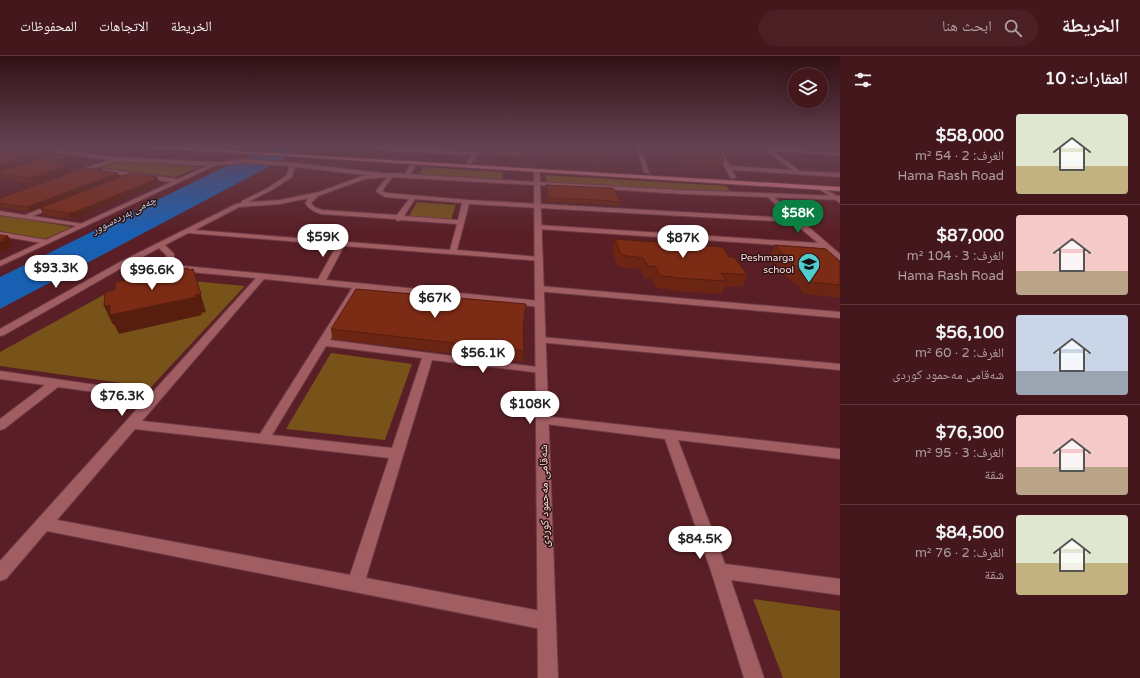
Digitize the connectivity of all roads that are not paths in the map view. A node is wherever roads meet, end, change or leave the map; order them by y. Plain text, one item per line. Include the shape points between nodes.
1 (69, 175) edge
2 (132, 175) joint
3 (191, 175) edge
4 (290, 175) edge
5 (381, 175) edge
6 (391, 175) joint
7 (537, 175) edge
8 (604, 175) edge
9 (699, 175) edge
10 (66, 176) edge
11 (407, 176) joint
12 (733, 177) joint
13 (118, 180) edge
14 (178, 181) junction
15 (840, 183) edge
16 (537, 184) junction
17 (820, 188) junction
18 (840, 189) edge
19 (316, 195) junction
20 (769, 195) junction
21 (412, 199) junction
22 (838, 199) edge
23 (62, 202) edge
24 (466, 202) junction
25 (238, 205) junction
26 (538, 206) junction
27 (0, 212) edge
28 (25, 216) junction
29 (398, 218) junction
30 (796, 220) junction
31 (460, 222) junction
32 (83, 226) junction
33 (538, 227) junction
34 (186, 231) junction
35 (0, 234) edge
36 (46, 242) junction
37 (342, 243) junction
38 (160, 245) junction
39 (826, 246) junction
40 (453, 252) junction
41 (840, 258) edge
42 (539, 259) junction
43 (0, 264) edge
44 (123, 264) junction
45 (170, 267) junction
46 (262, 276) junction
47 (321, 282) junction
48 (358, 286) junction
49 (539, 289) junction
50 (540, 304) junction
51 (840, 314) edge
52 (0, 333) edge
53 (541, 340) junction
54 (322, 342) junction
55 (428, 356) junction
56 (840, 367) edge
57 (541, 370) junction
58 (0, 375) edge
59 (55, 383) junction
60 (156, 397) junction
61 (542, 420) junction
62 (133, 424) junction
63 (0, 426) edge
64 (670, 435) junction
65 (263, 440) junction
66 (397, 454) junction
67 (840, 454) edge
68 (44, 524) junction
69 (719, 571) junction
70 (0, 573) edge
71 (356, 584) junction
72 (840, 587) edge
73 (546, 621) junction
74 (548, 678) edge
75 (754, 678) edge

1 - 10 street
2 - 13 street
2 - 14 street
3 - 14 street
4 - 25 street via 270,189
5 - 19 street via 364,177
6 - 11 street
6 - 21 street via 379,191 385,196
7 - 16 street, شەقامی مەحمود کوردی
8 - 17 highway
9 - 12 highway
11 - 16 street
12 - 15 highway
14 - 32 street
16 - 20 street
16 - 26 street, شەقامی مەحمود کوردی
17 - 18 highway
17 - 22 street
19 - 25 street via 280,202
19 - 29 street via 308,204 321,212
20 - 22 street
20 - 30 street
21 - 24 street
21 - 29 street
23 - 28 street
24 - 26 street
24 - 31 street
25 - 34 street
26 - 30 street
26 - 33 street, شەقامی مەحمود کوردی
27 - 28 street
28 - 32 street
29 - 31 street
30 - 39 street
31 - 40 street
32 - 36 street
33 - 39 street
33 - 42 street, شەقامی مەحمود کوردی
34 - 37 street
34 - 38 street
35 - 36 street
36 - 43 street
37 - 40 street
37 - 47 street
38 - 44 street
38 - 45 street via 170,254
39 - 41 street
40 - 42 street
42 - 49 street, شەقامی مەحمود کوردی
44 - 45 street
44 - 52 street
45 - 46 street
46 - 47 street
46 - 60 street
47 - 48 street
48 - 50 street
48 - 54 street
49 - 50 street, شەقامی مەحمود کوردی
49 - 51 street
50 - 53 street, شەقامی مەحمود کوردی
53 - 56 street
53 - 57 street, شەقامی مەحمود کوردی
54 - 55 street
54 - 65 street
55 - 57 street
55 - 66 street
57 - 61 street, شەقامی مەحمود کوردی
58 - 59 street
59 - 60 street
59 - 63 street
60 - 62 street
61 - 64 street
61 - 73 street, شەقامی مەحمود کوردی
62 - 65 street
62 - 68 street
64 - 67 street
64 - 69 street
65 - 66 street
66 - 71 street
68 - 70 street
68 - 71 street
69 - 72 street
69 - 75 street
71 - 73 street
73 - 74 street, شەقامی مەحمود کوردی

